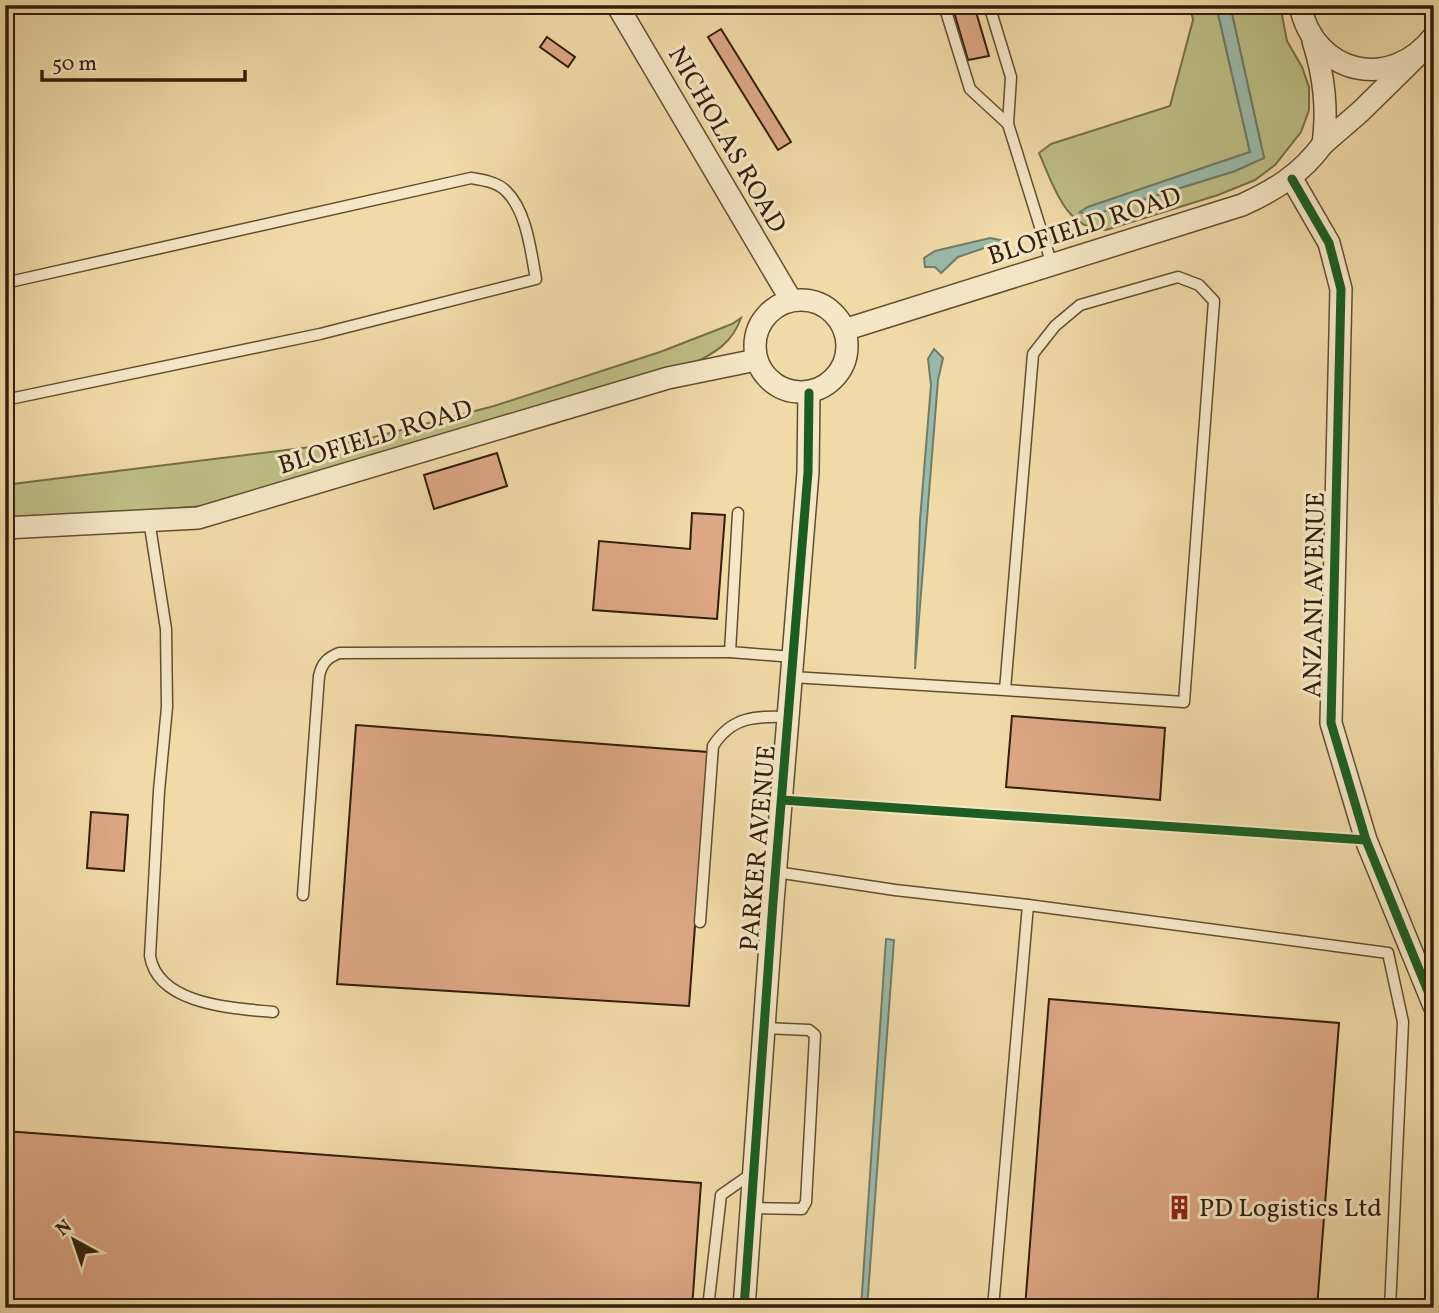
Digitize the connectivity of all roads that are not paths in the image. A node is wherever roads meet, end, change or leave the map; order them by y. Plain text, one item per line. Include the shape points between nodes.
1 (617, 5) edge
2 (944, 5) edge
3 (989, 5) edge
4 (1300, 5) edge
5 (1434, 37) edge
6 (1313, 41) junction
7 (1419, 54) junction
8 (1008, 124) junction
9 (1323, 145) junction
10 (1292, 179) junction
11 (1052, 265) junction
12 (5, 284) edge
13 (791, 300) junction
14 (844, 330) junction
15 (756, 360) junction
16 (809, 393) junction
17 (5, 400) edge
18 (738, 513) dead end
19 (149, 520) junction
20 (5, 528) edge
21 (730, 652) junction
22 (793, 667) junction
23 (1005, 690) junction
24 (789, 717) junction
25 (776, 872) junction
26 (303, 895) dead end
27 (1028, 905) junction
28 (700, 922) dead end
29 (1434, 1006) edge
30 (273, 1012) dead end
31 (764, 1028) junction
32 (754, 1172) junction
33 (751, 1208) junction
34 (708, 1308) edge
35 (744, 1308) edge
36 (993, 1308) edge
37 (1390, 1308) edge

1 - 13 street, NICHOLAS ROAD
2 - 8 lane via 970,89
3 - 8 lane via 1010,77
4 - 6 street
5 - 7 street, BLOFIELD ROAD
6 - 7 street via 1330,57 1351,67 1375,70
6 - 9 street via 1322,68
7 - 9 street, BLOFIELD ROAD
8 - 11 lane
9 - 10 street, BLOFIELD ROAD
10 - 11 street, BLOFIELD ROAD via 1242,205
10 - 29 street, ANZANI AVENUE via 1329,243 1341,289 1331,723 1366,840
11 - 14 street, BLOFIELD ROAD
12 - 17 lane via 471,178 507,191 523,219 536,279 320,334
13 - 14 street via 824,306
13 - 15 street via 771,310 761,322 754,344
14 - 16 street via 848,346 841,370 831,382
15 - 16 street via 765,378 778,388
15 - 19 street, BLOFIELD ROAD via 668,377 198,518
16 - 22 street, PARKER AVENUE via 808,472
18 - 21 lane
19 - 20 street, BLOFIELD ROAD
19 - 30 lane via 166,629 167,706 152,966 159,978 185,995 207,1003
21 - 22 lane
21 - 26 lane via 339,653 329,657 319,676
22 - 23 lane
22 - 24 street, PARKER AVENUE
23 - 23 lane via 1033,354 1055,326 1080,305 1178,277 1199,285 1214,301 1184,702
24 - 25 street, PARKER AVENUE
24 - 28 lane via 756,716 741,721 713,746
25 - 27 lane
25 - 31 street, PARKER AVENUE
27 - 36 lane
27 - 37 lane via 1388,953 1403,1022
31 - 32 street, PARKER AVENUE
31 - 33 lane via 809,1030 815,1035 807,1202 802,1209
32 - 33 street, PARKER AVENUE
32 - 34 lane via 722,1195
33 - 35 street, PARKER AVENUE

